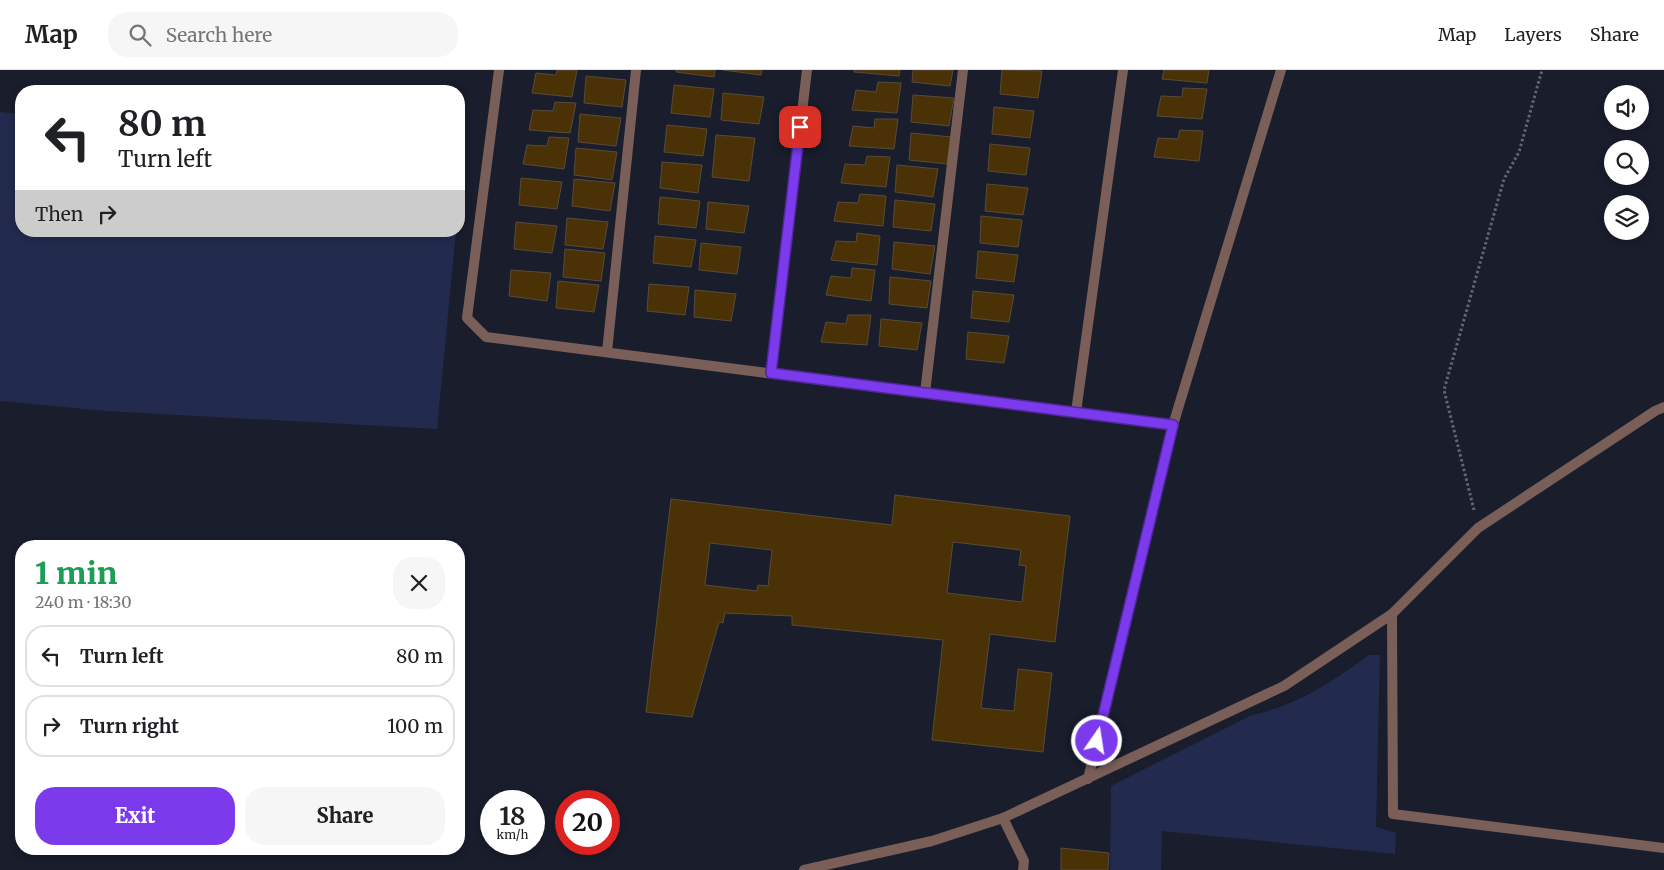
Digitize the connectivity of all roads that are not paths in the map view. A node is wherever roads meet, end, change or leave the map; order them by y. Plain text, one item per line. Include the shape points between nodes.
1 (499, 70) edge
2 (636, 70) edge
3 (807, 70) edge
4 (963, 70) edge
5 (1122, 70) edge
6 (1281, 70) edge
7 (607, 352) junction
8 (771, 373) junction
9 (925, 393) junction
10 (1664, 407) edge
11 (1076, 412) junction
12 (1173, 425) junction
13 (1392, 614) junction
14 (1088, 779) junction
15 (1003, 818) junction
16 (1664, 848) edge
17 (804, 870) edge
18 (1023, 870) edge

1 - 7 street via 467,318 486,337
2 - 7 street
3 - 8 street
4 - 9 street
5 - 11 street
6 - 12 street
7 - 8 street
8 - 9 street
9 - 11 street
10 - 13 street via 1478,528
11 - 12 street
12 - 14 street
13 - 14 street via 1284,686
13 - 16 street via 1393,814
14 - 15 street
15 - 17 street via 932,841
15 - 18 street via 1024,862

